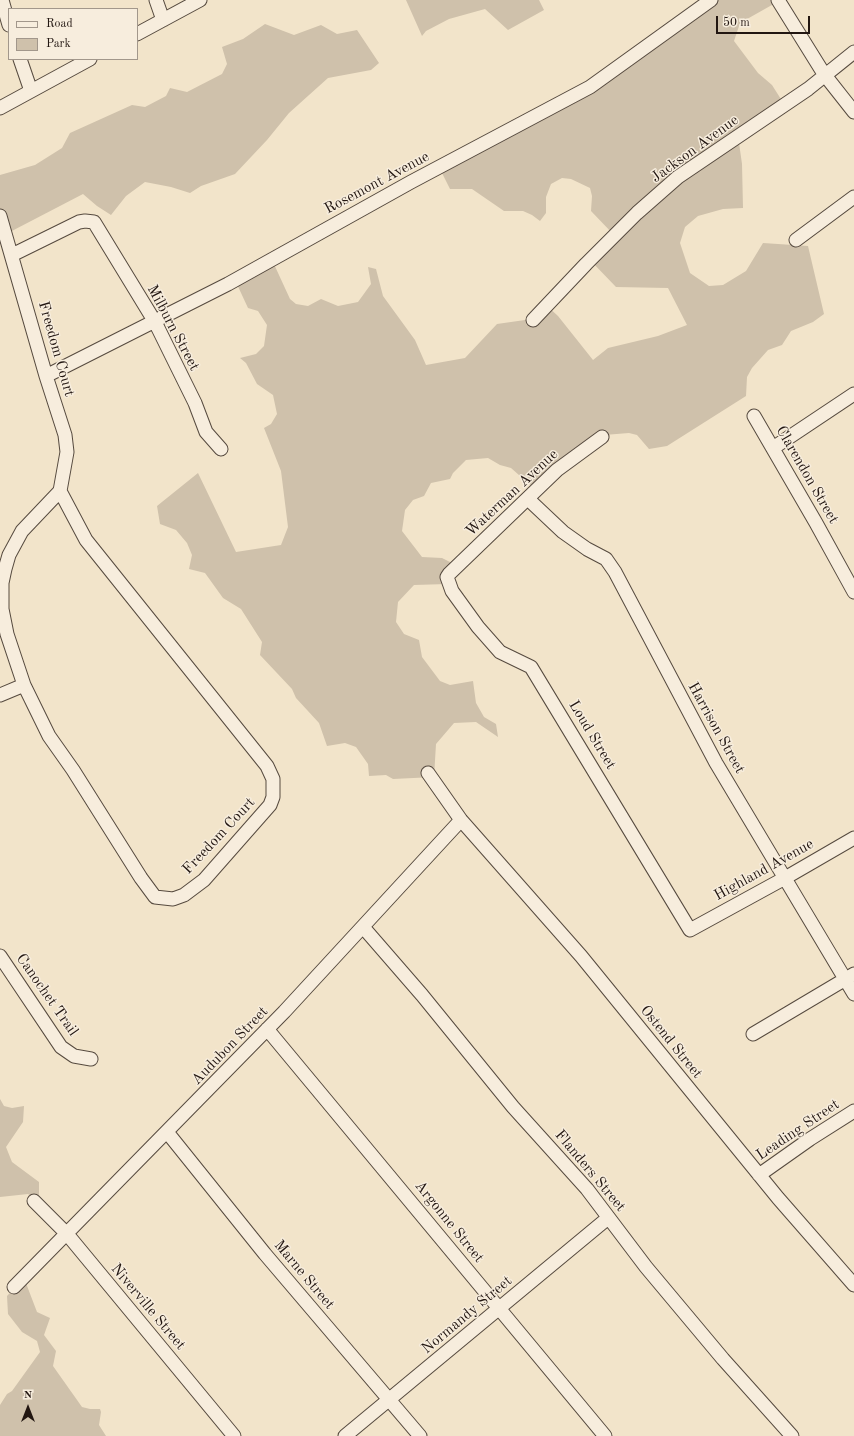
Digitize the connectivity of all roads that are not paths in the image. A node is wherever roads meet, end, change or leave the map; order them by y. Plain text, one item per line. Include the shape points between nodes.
1 (2, 0) edge
2 (156, 0) edge
3 (200, 0) edge
4 (711, 0) edge
5 (778, 0) edge
6 (163, 20) junction
7 (8, 21) edge
8 (138, 33) edge
9 (854, 52) edge
10 (20, 60) edge
11 (88, 60) edge
12 (824, 74) junction
13 (31, 91) junction
14 (0, 108) edge
15 (854, 112) edge
16 (854, 197) edge
17 (0, 216) edge
18 (796, 240) dead end
19 (12, 255) junction
20 (533, 320) dead end
21 (155, 322) junction
22 (46, 376) junction
23 (854, 394) edge
24 (754, 416) dead end
25 (602, 437) dead end
26 (773, 448) junction
27 (221, 449) dead end
28 (60, 491) junction
29 (528, 499) junction
30 (447, 577) joint
31 (854, 592) edge
32 (24, 685) junction
33 (0, 695) edge
34 (428, 773) dead end
35 (461, 820) junction
36 (854, 838) edge
37 (785, 878) junction
38 (363, 927) junction
39 (690, 930) joint
40 (0, 956) edge
41 (849, 976) edge
42 (854, 994) edge
43 (267, 1029) junction
44 (753, 1034) dead end
45 (90, 1058) dead end
46 (854, 1111) edge
47 (167, 1132) junction
48 (759, 1175) junction
49 (34, 1201) dead end
50 (608, 1218) junction
51 (67, 1234) junction
52 (854, 1285) edge
53 (14, 1287) dead end
54 (499, 1309) junction
55 (391, 1400) junction
56 (234, 1436) edge
57 (345, 1436) edge
58 (420, 1436) edge
59 (605, 1436) edge
60 (792, 1436) edge

1 - 7 street
2 - 6 street
3 - 6 street
4 - 21 street, Rosemont Avenue via 590,87
5 - 12 street
6 - 8 street
9 - 12 street, Jackson Avenue
10 - 13 street
11 - 13 street
12 - 15 street
12 - 20 street, Jackson Avenue via 808,89 678,177 637,213
13 - 14 street
16 - 18 street
17 - 19 street, Freedom Court
19 - 21 street, Milburn Street via 79,222 94,222
19 - 22 street, Freedom Court
21 - 22 street, Rosemont Avenue
21 - 27 street, Milburn Street via 195,403 206,432
22 - 28 street, Freedom Court via 66,436 66,465
23 - 26 street
24 - 26 street, Clarendon Street
25 - 29 street, Waterman Avenue via 557,470
26 - 31 street, Clarendon Street
28 - 32 street, Freedom Court via 22,531 4,569 2,609 12,651
28 - 32 street, Freedom Court via 86,540 267,766 273,779 273,797 270,805 204,880 184,895 173,899 155,897 49,736
29 - 30 street, Waterman Avenue
29 - 37 street, Harrison Street via 563,532 606,559 615,572 716,763
30 - 39 street, Loud Street via 452,591 500,652 532,666
32 - 33 street
34 - 35 street, Ostend Street
35 - 38 street, Audubon Street
35 - 48 street, Ostend Street via 581,956
36 - 37 street, Highland Avenue
37 - 39 street, Highland Avenue
37 - 41 street, Harrison Street
38 - 43 street, Audubon Street
38 - 50 street, Flanders Street via 422,995 512,1107 587,1189
40 - 45 street, Canochet Trail via 61,1047 74,1056
41 - 42 street, Harrison Street
41 - 44 street
43 - 47 street, Audubon Street
43 - 54 street, Argonne Street
46 - 48 street, Leading Street
47 - 51 street, Audubon Street
47 - 55 street, Marne Street via 265,1254
48 - 52 street, Ostend Street
49 - 51 street, Niverville Street
50 - 54 street, Normandy Street
50 - 60 street, Flanders Street via 723,1359
51 - 53 street, Audubon Street
51 - 56 street, Niverville Street
54 - 55 street, Normandy Street
54 - 59 street, Argonne Street
55 - 57 street, Normandy Street
55 - 58 street, Marne Street

